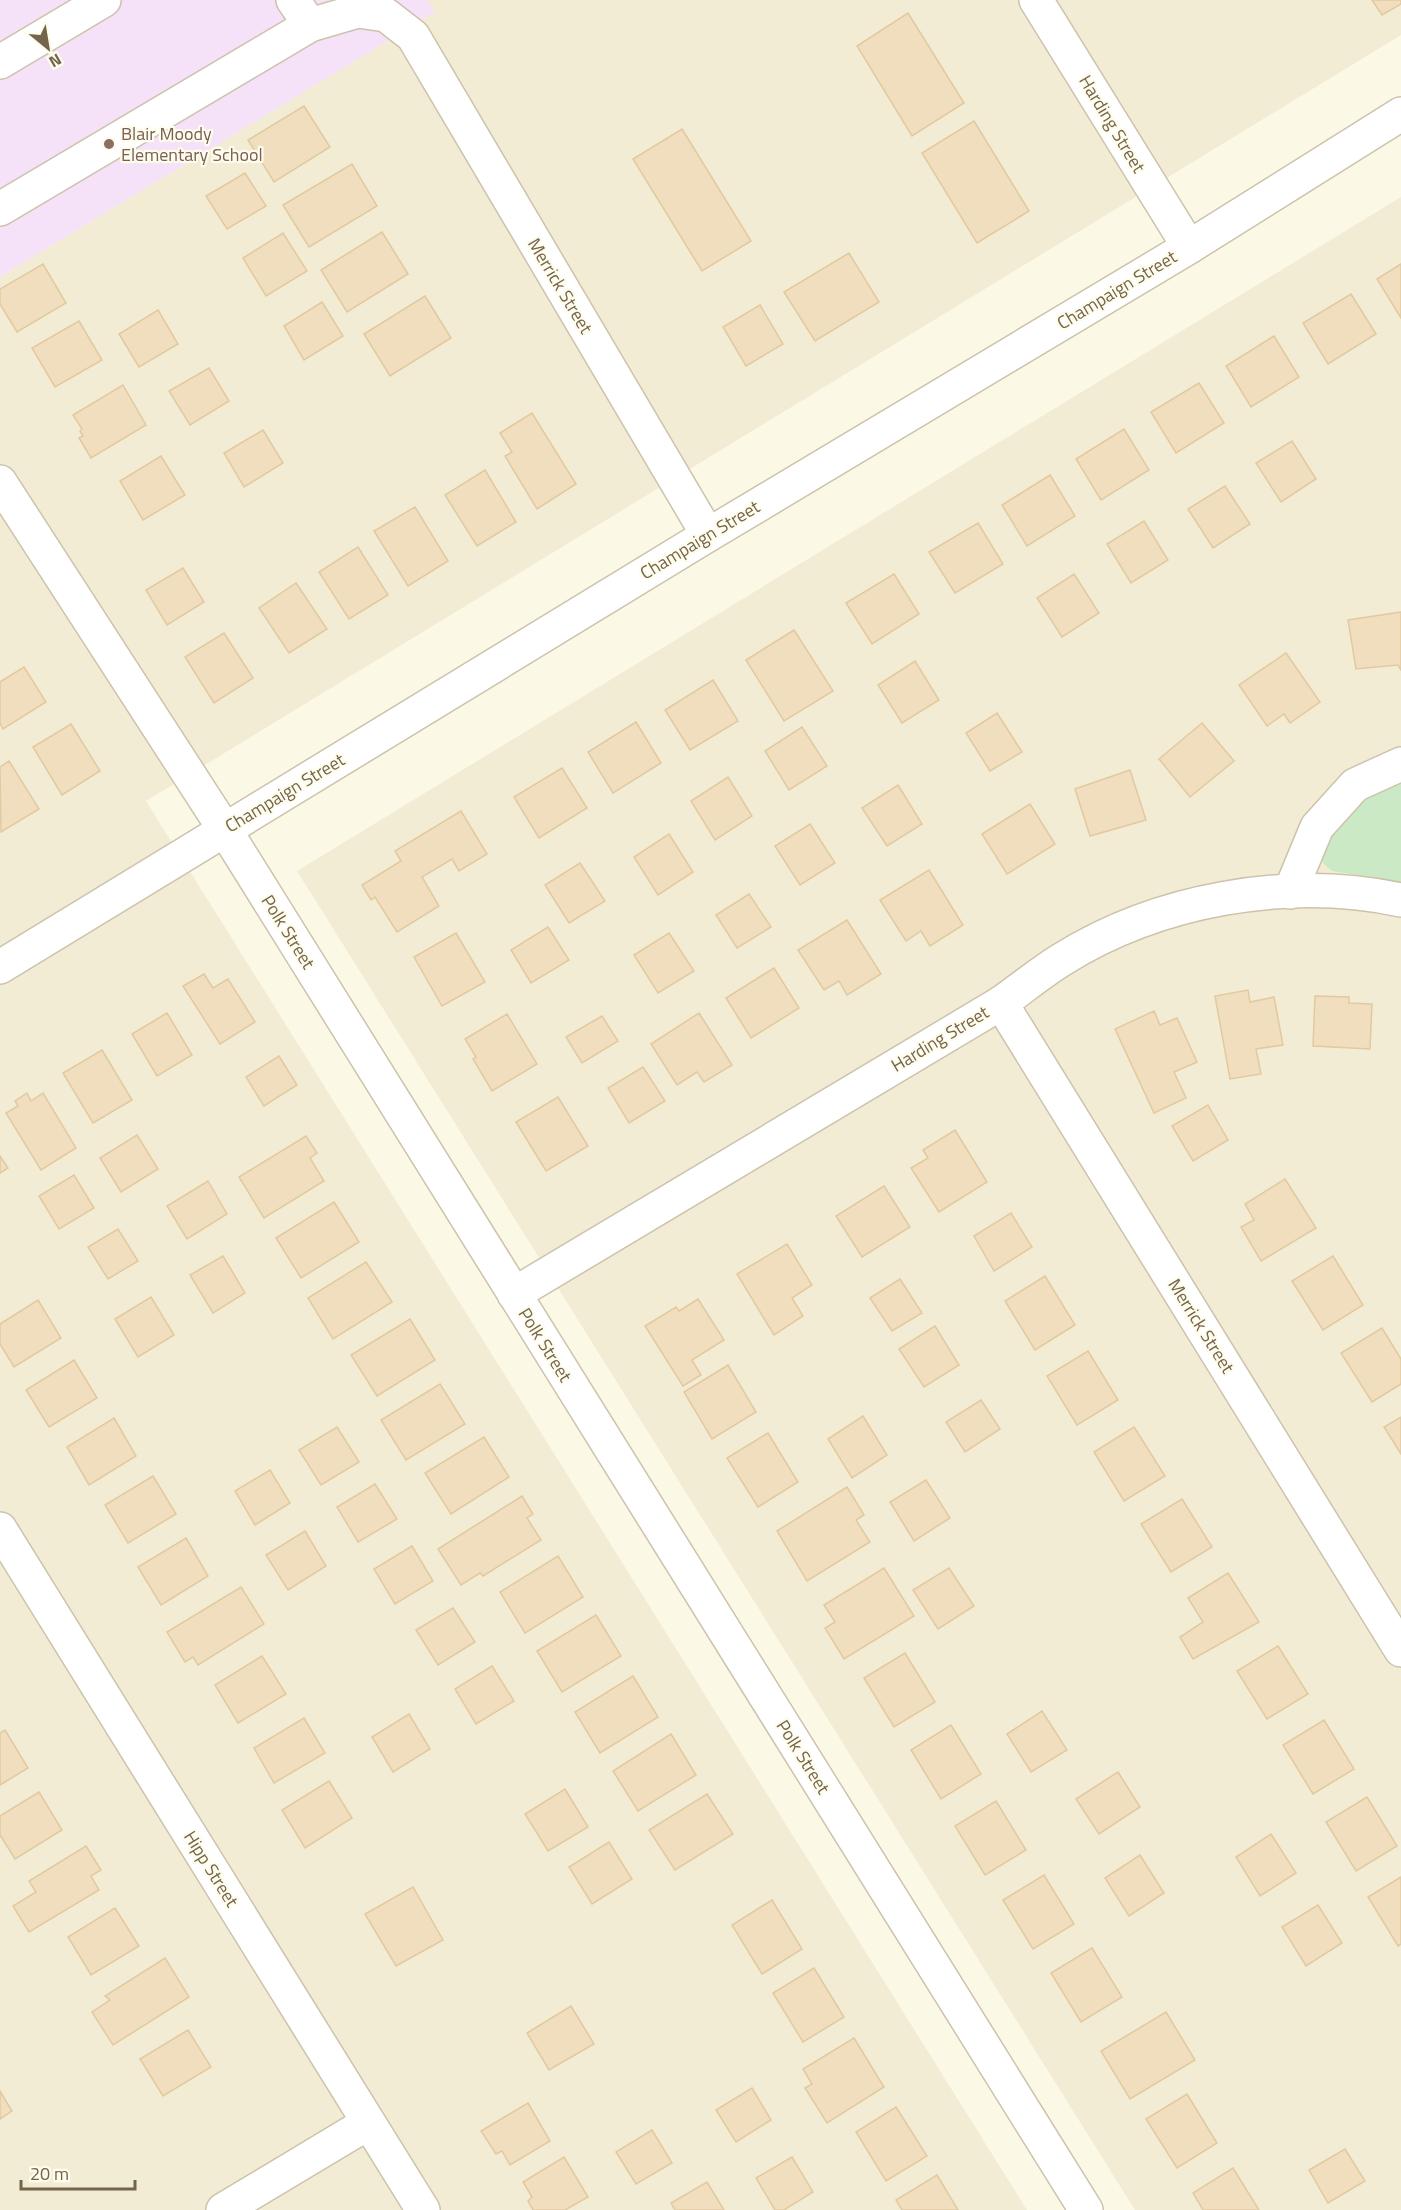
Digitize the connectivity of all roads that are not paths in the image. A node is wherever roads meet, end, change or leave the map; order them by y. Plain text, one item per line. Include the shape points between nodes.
1 (104, 0) edge
2 (1036, 0) edge
3 (301, 12) edge
4 (0, 62) edge
5 (1401, 114) edge
6 (0, 208) edge
7 (1188, 247) junction
8 (0, 482) edge
9 (708, 535) junction
10 (1401, 764) edge
11 (225, 830) junction
12 (1290, 892) junction
13 (1401, 900) edge
14 (0, 967) edge
15 (1001, 1003) junction
16 (514, 1294) junction
17 (0, 1528) edge
18 (1401, 1650) edge
19 (368, 2123) junction
20 (223, 2210) edge
21 (423, 2210) edge
22 (1086, 2210) edge

1 - 4 street
2 - 7 street, Harding Street
3 - 6 street
3 - 9 street, Merrick Street via 358,11 386,15 412,36
5 - 7 street, Champaign Street
7 - 9 street, Champaign Street
8 - 11 street, Polk Street
9 - 11 street, Champaign Street
10 - 12 street via 1355,784 1317,827
11 - 14 street, Champaign Street
11 - 16 street, Polk Street
12 - 13 street, Harding Street via 1323,891
12 - 15 street, Harding Street via 1224,899 1172,911 1115,932 1062,960
15 - 16 street, Harding Street
15 - 18 street, Merrick Street
16 - 22 street, Polk Street
17 - 19 street, Hipp Street
19 - 20 street
19 - 21 street, Hipp Street

